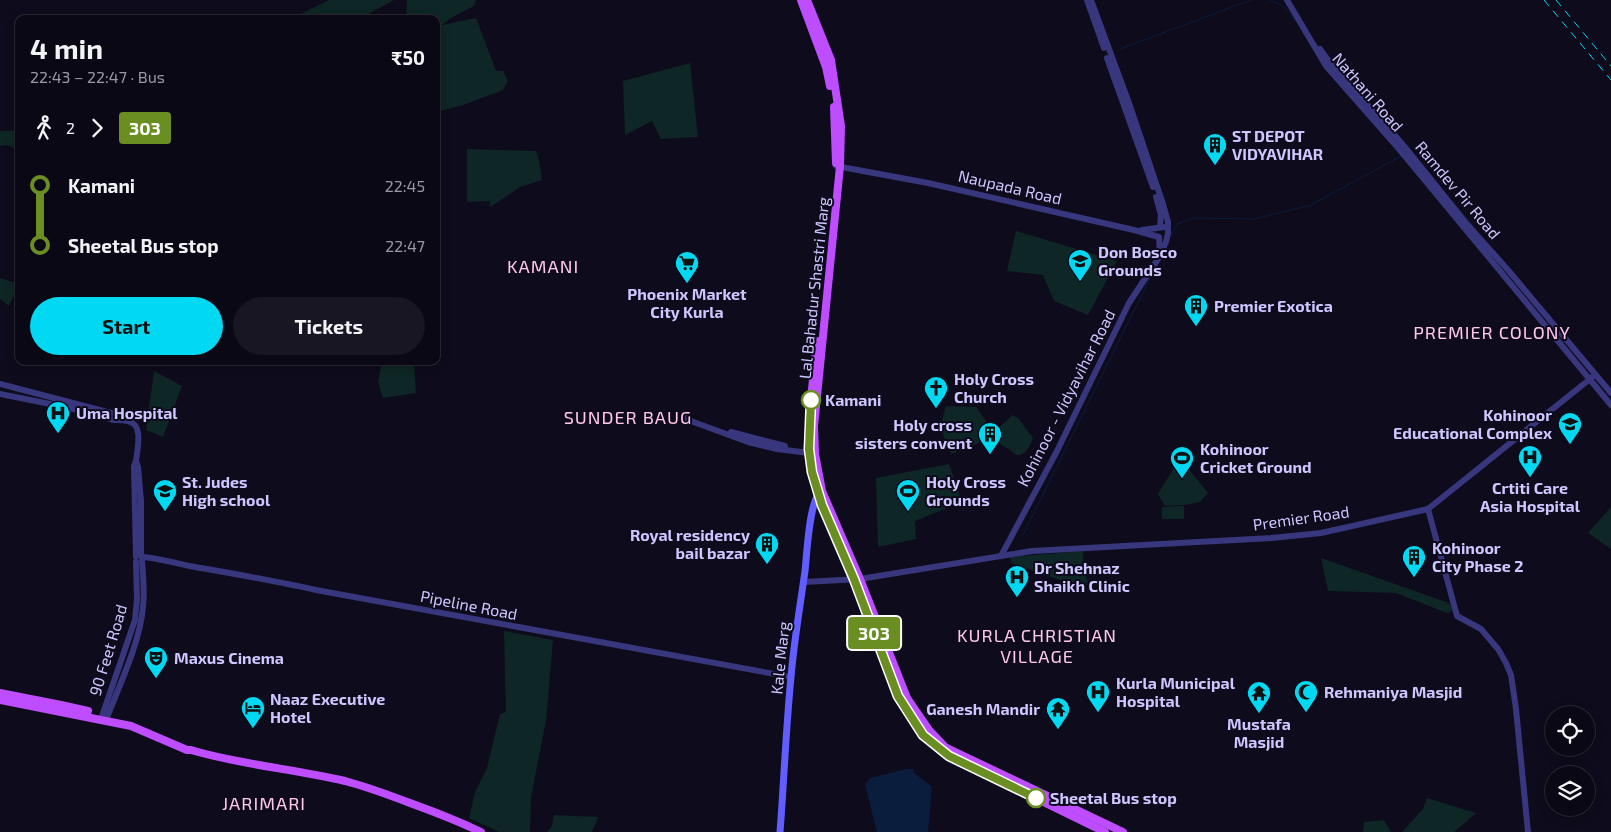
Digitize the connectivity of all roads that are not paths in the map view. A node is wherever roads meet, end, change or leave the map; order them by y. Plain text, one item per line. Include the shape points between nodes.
1 (801, 0) edge
2 (806, 0) edge
3 (1087, 0) edge
4 (1091, 0) edge
5 (1287, 0) edge
6 (1292, 0) edge
7 (1097, 21) junction
8 (828, 62) junction
9 (1406, 153) junction
10 (838, 166) junction
11 (1163, 214) junction
12 (1159, 228) junction
13 (1136, 230) junction
14 (1168, 233) junction
15 (1159, 237) junction
16 (1160, 255) junction
17 (1505, 266) junction
18 (1499, 272) junction
19 (1545, 321) junction
20 (1595, 375) junction
21 (1590, 380) junction
22 (2, 385) edge
23 (1611, 393) edge
24 (1, 394) edge
25 (71, 405) junction
26 (1611, 405) edge
27 (751, 441) junction
28 (809, 451) junction
29 (820, 492) junction
30 (1428, 509) junction
31 (1001, 556) junction
32 (140, 559) junction
33 (857, 579) junction
34 (804, 582) junction
35 (787, 676) junction
36 (0, 693) edge
37 (0, 700) edge
38 (104, 718) junction
39 (482, 832) edge
40 (780, 832) edge
41 (1105, 832) edge
42 (1123, 832) edge
43 (1528, 832) edge

1 - 8 main road, Lal Bahadur Shastri Marg
2 - 8 main road, Lal Bahadur Shastri Marg
3 - 7 street
4 - 7 street
5 - 9 street, Nathani Road via 1326,66
6 - 9 street, Ramdev Pir Road via 1328,60
7 - 11 street
8 - 10 main road, Lal Bahadur Shastri Marg
9 - 17 street, Ramdev Pir Road
9 - 18 street, Nathani Road
10 - 13 street, Naupada Road
10 - 28 main road, Lal Bahadur Shastri Marg via 814,372
10 - 29 main road, Lal Bahadur Shastri Marg via 814,426
11 - 12 street
11 - 14 street via 1168,222
12 - 13 street
12 - 14 street via 1164,227
12 - 15 street
13 - 15 street, Naupada Road
14 - 15 street via 1164,238
14 - 16 street, Kohinoor - Vidyavihar Road
15 - 16 street
16 - 31 street, Kohinoor - Vidyavihar Road via 1129,303
17 - 18 street
17 - 19 street, Ramdev Pir Road
18 - 19 street, Nathani Road
19 - 20 street, Ramdev Pir Road
19 - 21 street, Nathani Road
20 - 21 street, Premier Road
20 - 23 street, Ramdev Pir Road
21 - 26 street, Nathani Road
21 - 30 street, Premier Road
22 - 24 street
22 - 25 street, 90 Feet Road
24 - 25 street, 90 Feet Road
25 - 32 street, 90 Feet Road via 115,414 137,426 134,466
27 - 27 street via 702,426 686,416 711,426
27 - 28 street
28 - 29 main road, Lal Bahadur Shastri Marg
29 - 33 main road, Lal Bahadur Shastri Marg
29 - 34 main road, Kale Marg via 812,508
30 - 31 street, Premier Road via 1317,534 1032,551
30 - 43 street via 1457,616 1481,629 1498,649 1511,675
31 - 33 street, Premier Road
32 - 35 street, Pipeline Road via 153,558 337,596
32 - 38 street, 90 Feet Road via 135,620
33 - 34 street, Premier Road
33 - 41 main road, Lal Bahadur Shastri Marg via 898,696 923,735 949,756
33 - 42 main road, Lal Bahadur Shastri Marg via 907,698 928,730 945,747
34 - 35 main road, Kale Marg
35 - 40 main road, Kale Marg
36 - 38 main road via 61,704
37 - 38 main road
38 - 39 main road via 145,726 192,750 216,757 345,781

